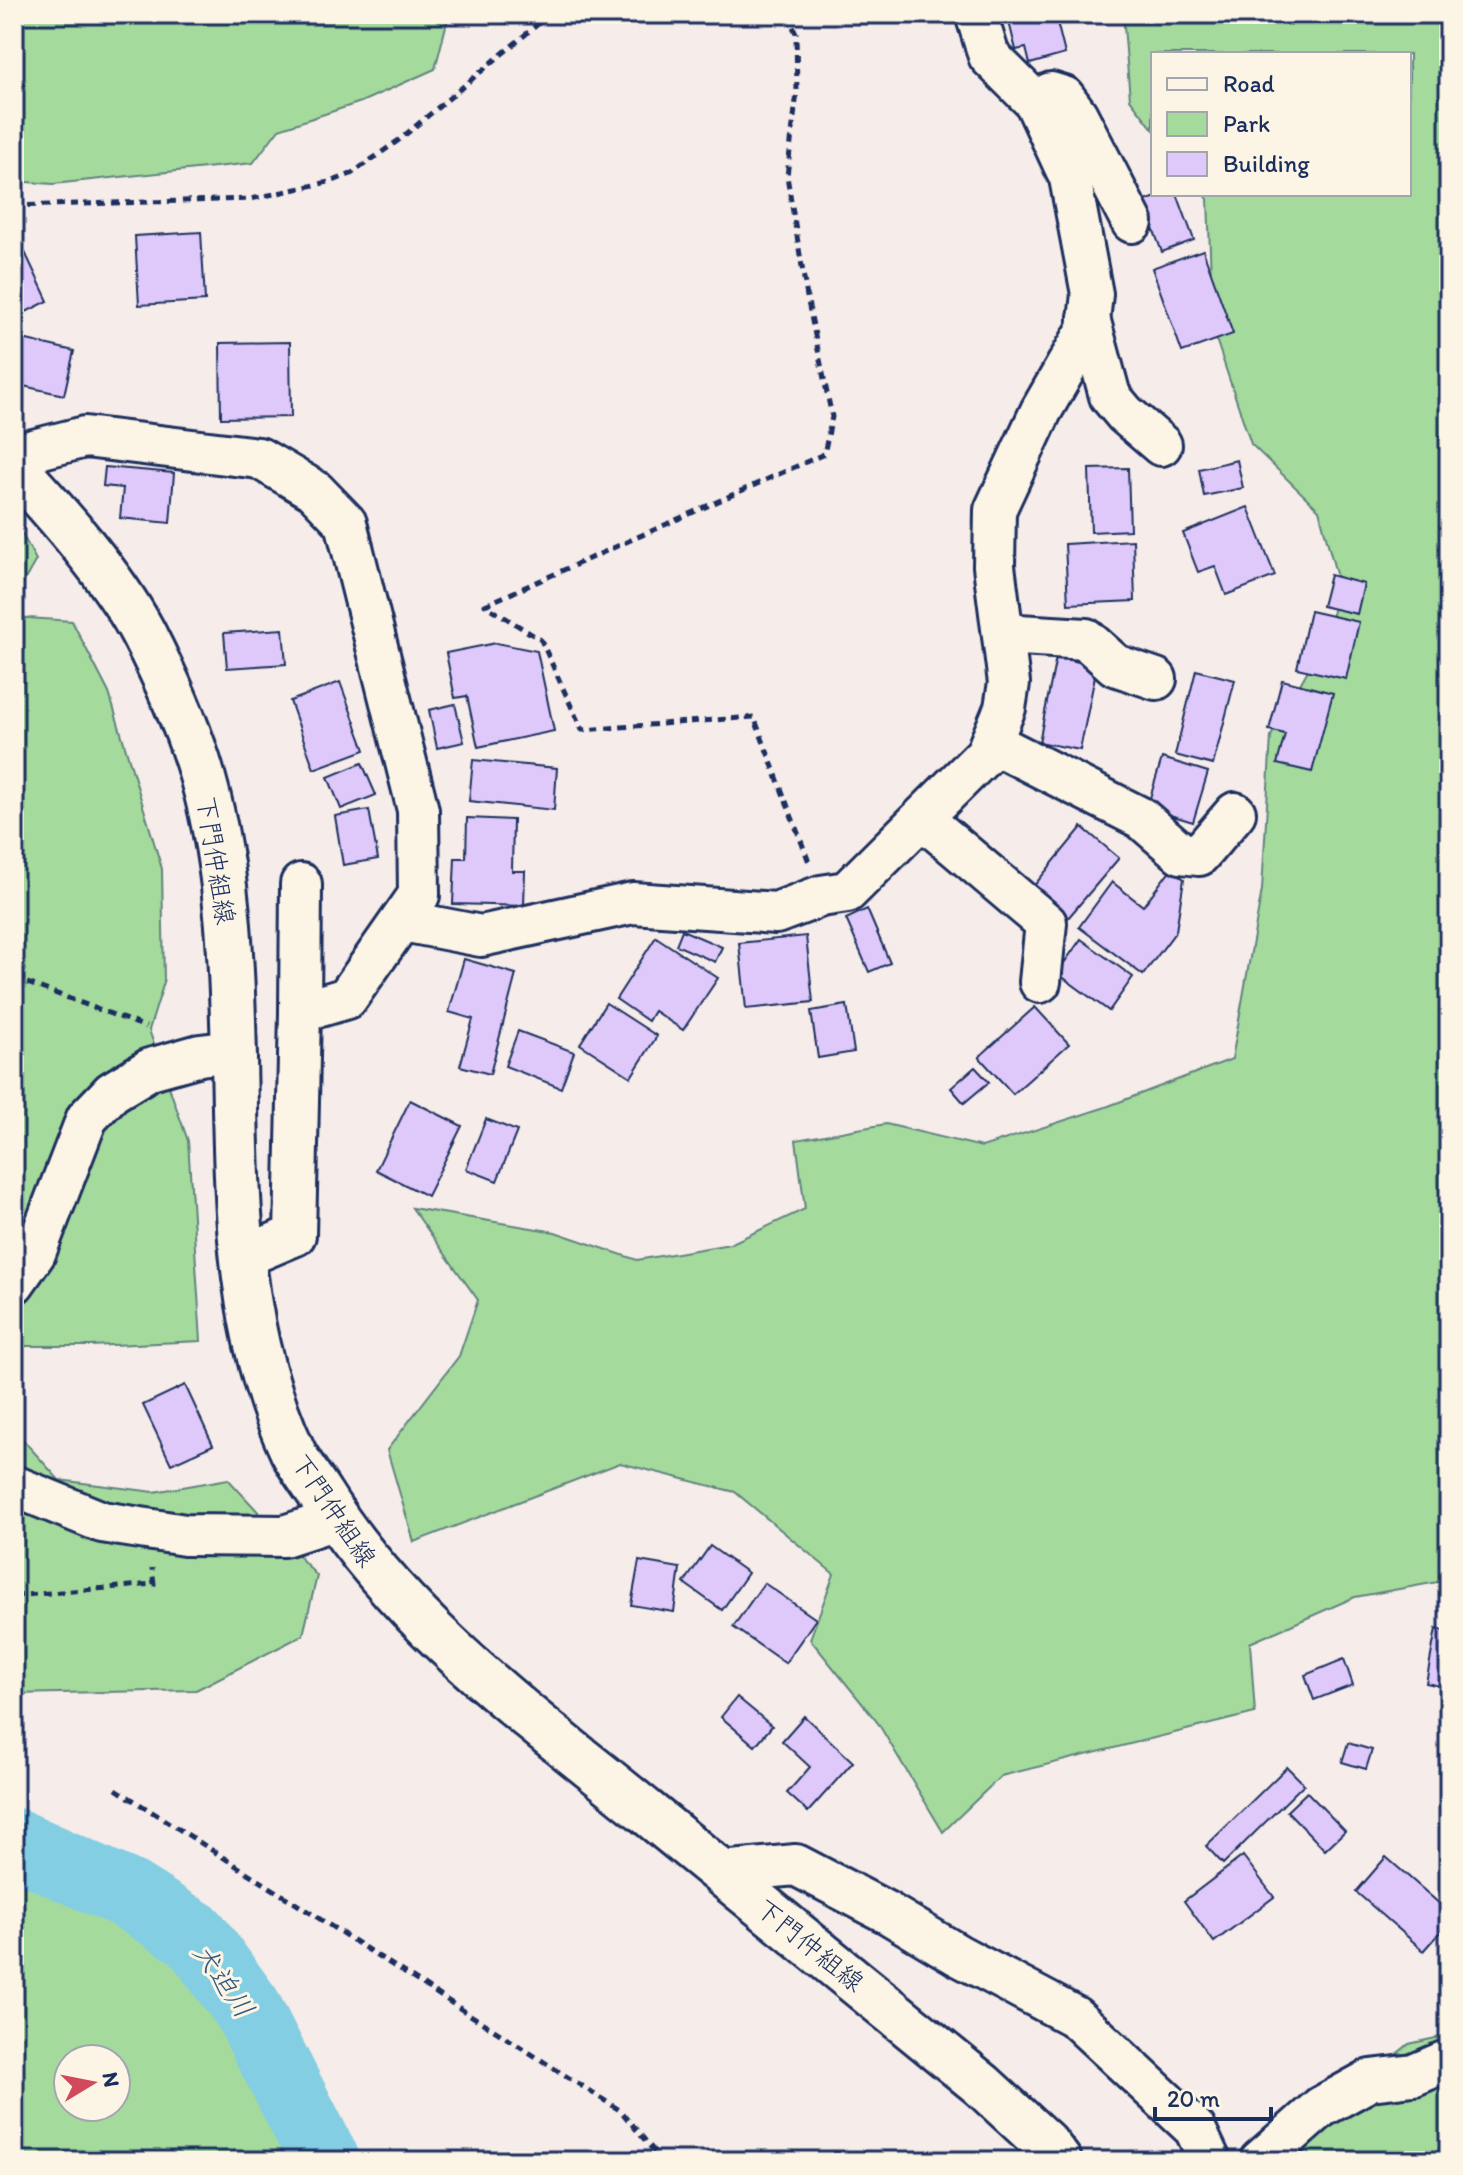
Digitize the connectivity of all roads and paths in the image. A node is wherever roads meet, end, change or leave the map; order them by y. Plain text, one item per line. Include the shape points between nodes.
1 (550, 14) edge
2 (787, 14) edge
3 (976, 14) edge
4 (1035, 102) junction
5 (14, 206) edge
6 (1132, 222) dead end
7 (1089, 318) junction
8 (1161, 445) dead end
9 (14, 455) edge
10 (14, 467) edge
11 (1003, 634) junction
12 (1156, 679) dead end
13 (991, 742) junction
14 (1235, 813) dead end
15 (923, 819) junction
16 (301, 884) dead end
17 (821, 896) junction
18 (403, 921) junction
19 (14, 978) edge
20 (1040, 982) dead end
21 (300, 1012) junction
22 (234, 1051) junction
23 (174, 1063) junction
24 (243, 1257) junction
25 (14, 1283) edge
26 (14, 1486) edge
27 (336, 1519) junction
28 (151, 1563) dead end
29 (14, 1596) edge
30 (116, 1789) dead end
31 (721, 1872) junction
32 (1449, 2060) edge
33 (662, 2161) edge
34 (1059, 2161) edge
35 (1210, 2161) edge
36 (1260, 2161) edge

1 - 5 path via 399,140 333,181 251,199
2 - 17 path via 796,33 797,92 787,176 832,417 824,454 485,605 541,640 582,730 754,717
3 - 4 street via 989,56
4 - 6 street via 1051,93 1064,97
4 - 7 street via 1070,178 1092,294
7 - 8 street via 1110,396
7 - 11 street via 995,510 994,566
9 - 18 street via 85,437 259,458 315,491 346,523 418,810 419,895
10 - 22 street, 下門仲組線 via 98,566 141,629 175,701 212,819 226,907
11 - 12 street via 1086,639 1115,665
11 - 13 street via 1009,683
13 - 14 street via 1141,818 1181,853 1199,855
13 - 15 street via 986,754
15 - 17 street via 847,892
15 - 20 street via 1046,923
16 - 21 street
17 - 18 street via 776,913 633,903 481,936
18 - 21 street via 347,998
19 - 23 path via 162,1033
21 - 24 street via 295,1235
22 - 23 street
22 - 24 street, 下門仲組線
23 - 25 street via 150,1069 112,1092 87,1118 35,1253
24 - 27 street, 下門仲組線 via 248,1304 268,1386 294,1454
26 - 27 street via 102,1522 185,1535 284,1536
27 - 31 street, 下門仲組線 via 380,1576 472,1670
28 - 29 path via 154,1584
30 - 33 path via 621,2111
31 - 34 street, 下門仲組線 via 982,2085
31 - 35 street via 796,1865 1075,2017 1195,2129
32 - 36 street via 1414,2075 1370,2080 1321,2107

